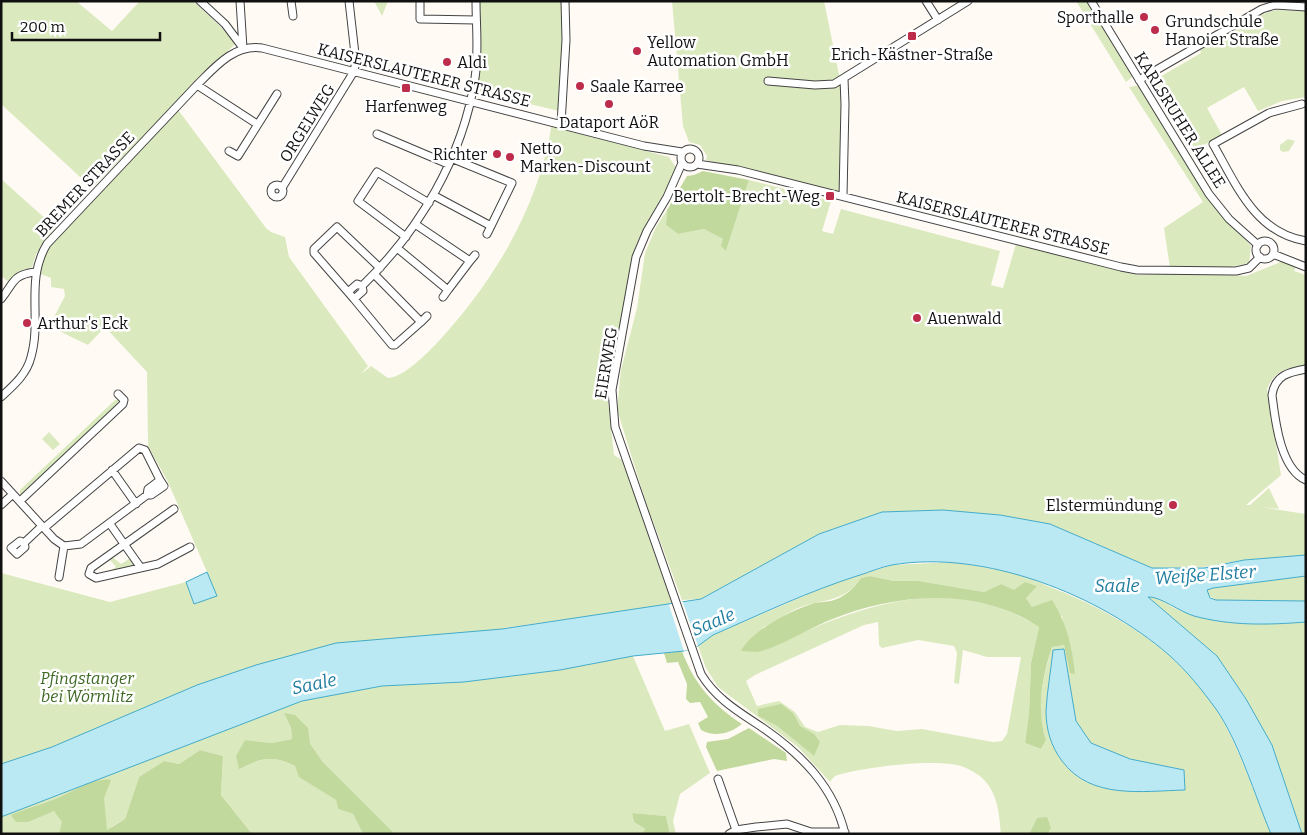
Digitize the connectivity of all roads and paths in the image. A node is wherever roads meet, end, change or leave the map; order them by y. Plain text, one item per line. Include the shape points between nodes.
1 (200, 1) edge
2 (240, 1) edge
3 (292, 1) edge
4 (349, 1) edge
5 (420, 1) edge
6 (476, 1) edge
7 (565, 1) edge
8 (926, 1) edge
9 (968, 1) edge
10 (1091, 1) edge
11 (1276, 3) edge
12 (1306, 6) edge
13 (293, 16) dead end
14 (476, 20) junction
15 (938, 20) junction
16 (243, 48) junction
17 (354, 71) junction
18 (844, 79) junction
19 (1139, 80) junction
20 (768, 81) dead end
21 (197, 85) junction
22 (277, 94) dead end
23 (469, 101) junction
24 (1302, 104) dead end
25 (258, 124) junction
26 (561, 124) junction
27 (376, 134) dead end
28 (229, 151) dead end
29 (683, 160) junction
30 (450, 161) junction
31 (698, 161) junction
32 (282, 188) dead end
33 (433, 195) junction
34 (843, 196) junction
35 (428, 203) junction
36 (415, 224) junction
37 (491, 226) junction
38 (487, 234) dead end
39 (406, 237) junction
40 (1306, 241) edge
41 (1258, 245) junction
42 (397, 248) junction
43 (1273, 254) junction
44 (1260, 257) junction
45 (1306, 266) edge
46 (380, 268) junction
47 (35, 272) junction
48 (374, 274) junction
49 (362, 286) junction
50 (448, 290) junction
51 (348, 292) junction
52 (443, 297) dead end
53 (1, 299) edge
54 (354, 299) junction
55 (427, 316) dead end
56 (421, 322) junction
57 (1306, 369) edge
58 (118, 394) dead end
59 (1, 397) edge
60 (112, 470) junction
61 (1306, 480) edge
62 (1, 481) edge
63 (13, 494) junction
64 (20, 501) junction
65 (136, 504) junction
66 (1, 505) edge
67 (174, 510) dead end
68 (110, 524) junction
69 (43, 527) junction
70 (24, 543) dead end
71 (124, 544) junction
72 (64, 546) junction
73 (190, 547) dead end
74 (141, 568) junction
75 (59, 577) dead end
76 (718, 780) dead end
77 (732, 832) edge
78 (845, 833) edge

1 - 16 street via 225,24
2 - 16 street
3 - 13 street
4 - 17 street via 356,63
5 - 14 street via 420,19
6 - 14 street
7 - 26 street
8 - 15 street
9 - 15 street
10 - 19 street, KARLSRUHER ALLEE
11 - 12 street
11 - 19 street
14 - 23 street via 476,61
15 - 18 street
16 - 17 street, KAISERSLAUTERER STRASSE via 262,48
16 - 21 street, BREMER STRASSE via 226,58
17 - 23 street, KAISERSLAUTERER STRASSE
17 - 32 street, ORGELWEG
18 - 20 street via 834,84 815,85
18 - 34 street
19 - 41 street, KARLSRUHER ALLEE via 1214,201
21 - 25 street
21 - 47 street, BREMER STRASSE via 46,244
22 - 25 street
23 - 26 street, KAISERSLAUTERER STRASSE
23 - 30 street
24 - 40 street via 1268,113 1213,144 1257,216 1276,231
25 - 28 street via 238,156
26 - 29 street, KAISERSLAUTERER STRASSE via 660,149
27 - 30 street
29 - 31 street
29 - 31 street, KAISERSLAUTERER STRASSE via 692,148 698,152
29 - 78 street, EIERWEG via 636,257 614,376 612,404 615,426 700,674 715,694 806,762 831,796
30 - 33 street
30 - 37 street via 512,183
31 - 34 street, KAISERSLAUTERER STRASSE
33 - 35 street
33 - 37 street
34 - 44 street, KAISERSLAUTERER STRASSE via 1137,270 1236,271 1249,268
35 - 36 street
35 - 39 street via 377,172 358,201
36 - 39 street
36 - 50 street via 472,258
37 - 38 street
39 - 42 street
41 - 43 street via 1265,241 1271,243
41 - 44 street via 1256,250
42 - 46 street
42 - 50 street
43 - 44 street via 1269,258
43 - 45 street
46 - 48 street
46 - 51 street via 337,227 314,252
47 - 53 street via 21,274
47 - 59 street, BREMER STRASSE via 32,356 22,375
48 - 49 street
48 - 56 street
49 - 51 street via 357,284
49 - 54 street via 363,291
50 - 52 street
51 - 54 street
54 - 56 street via 392,345
55 - 56 street
57 - 61 street via 1282,376 1272,395 1286,458
58 - 64 street via 124,400 123,404
60 - 65 street
60 - 65 street via 139,448 145,450 160,480
60 - 69 street
62 - 63 street
63 - 64 street
63 - 66 street
64 - 69 street
65 - 68 street
67 - 71 street
68 - 71 street
68 - 72 street via 81,544
69 - 70 street
69 - 72 street
71 - 74 street
71 - 74 street via 91,568 89,574 96,578
72 - 75 street
73 - 74 street via 158,564
76 - 77 street
77 - 78 street via 787,824 811,832

